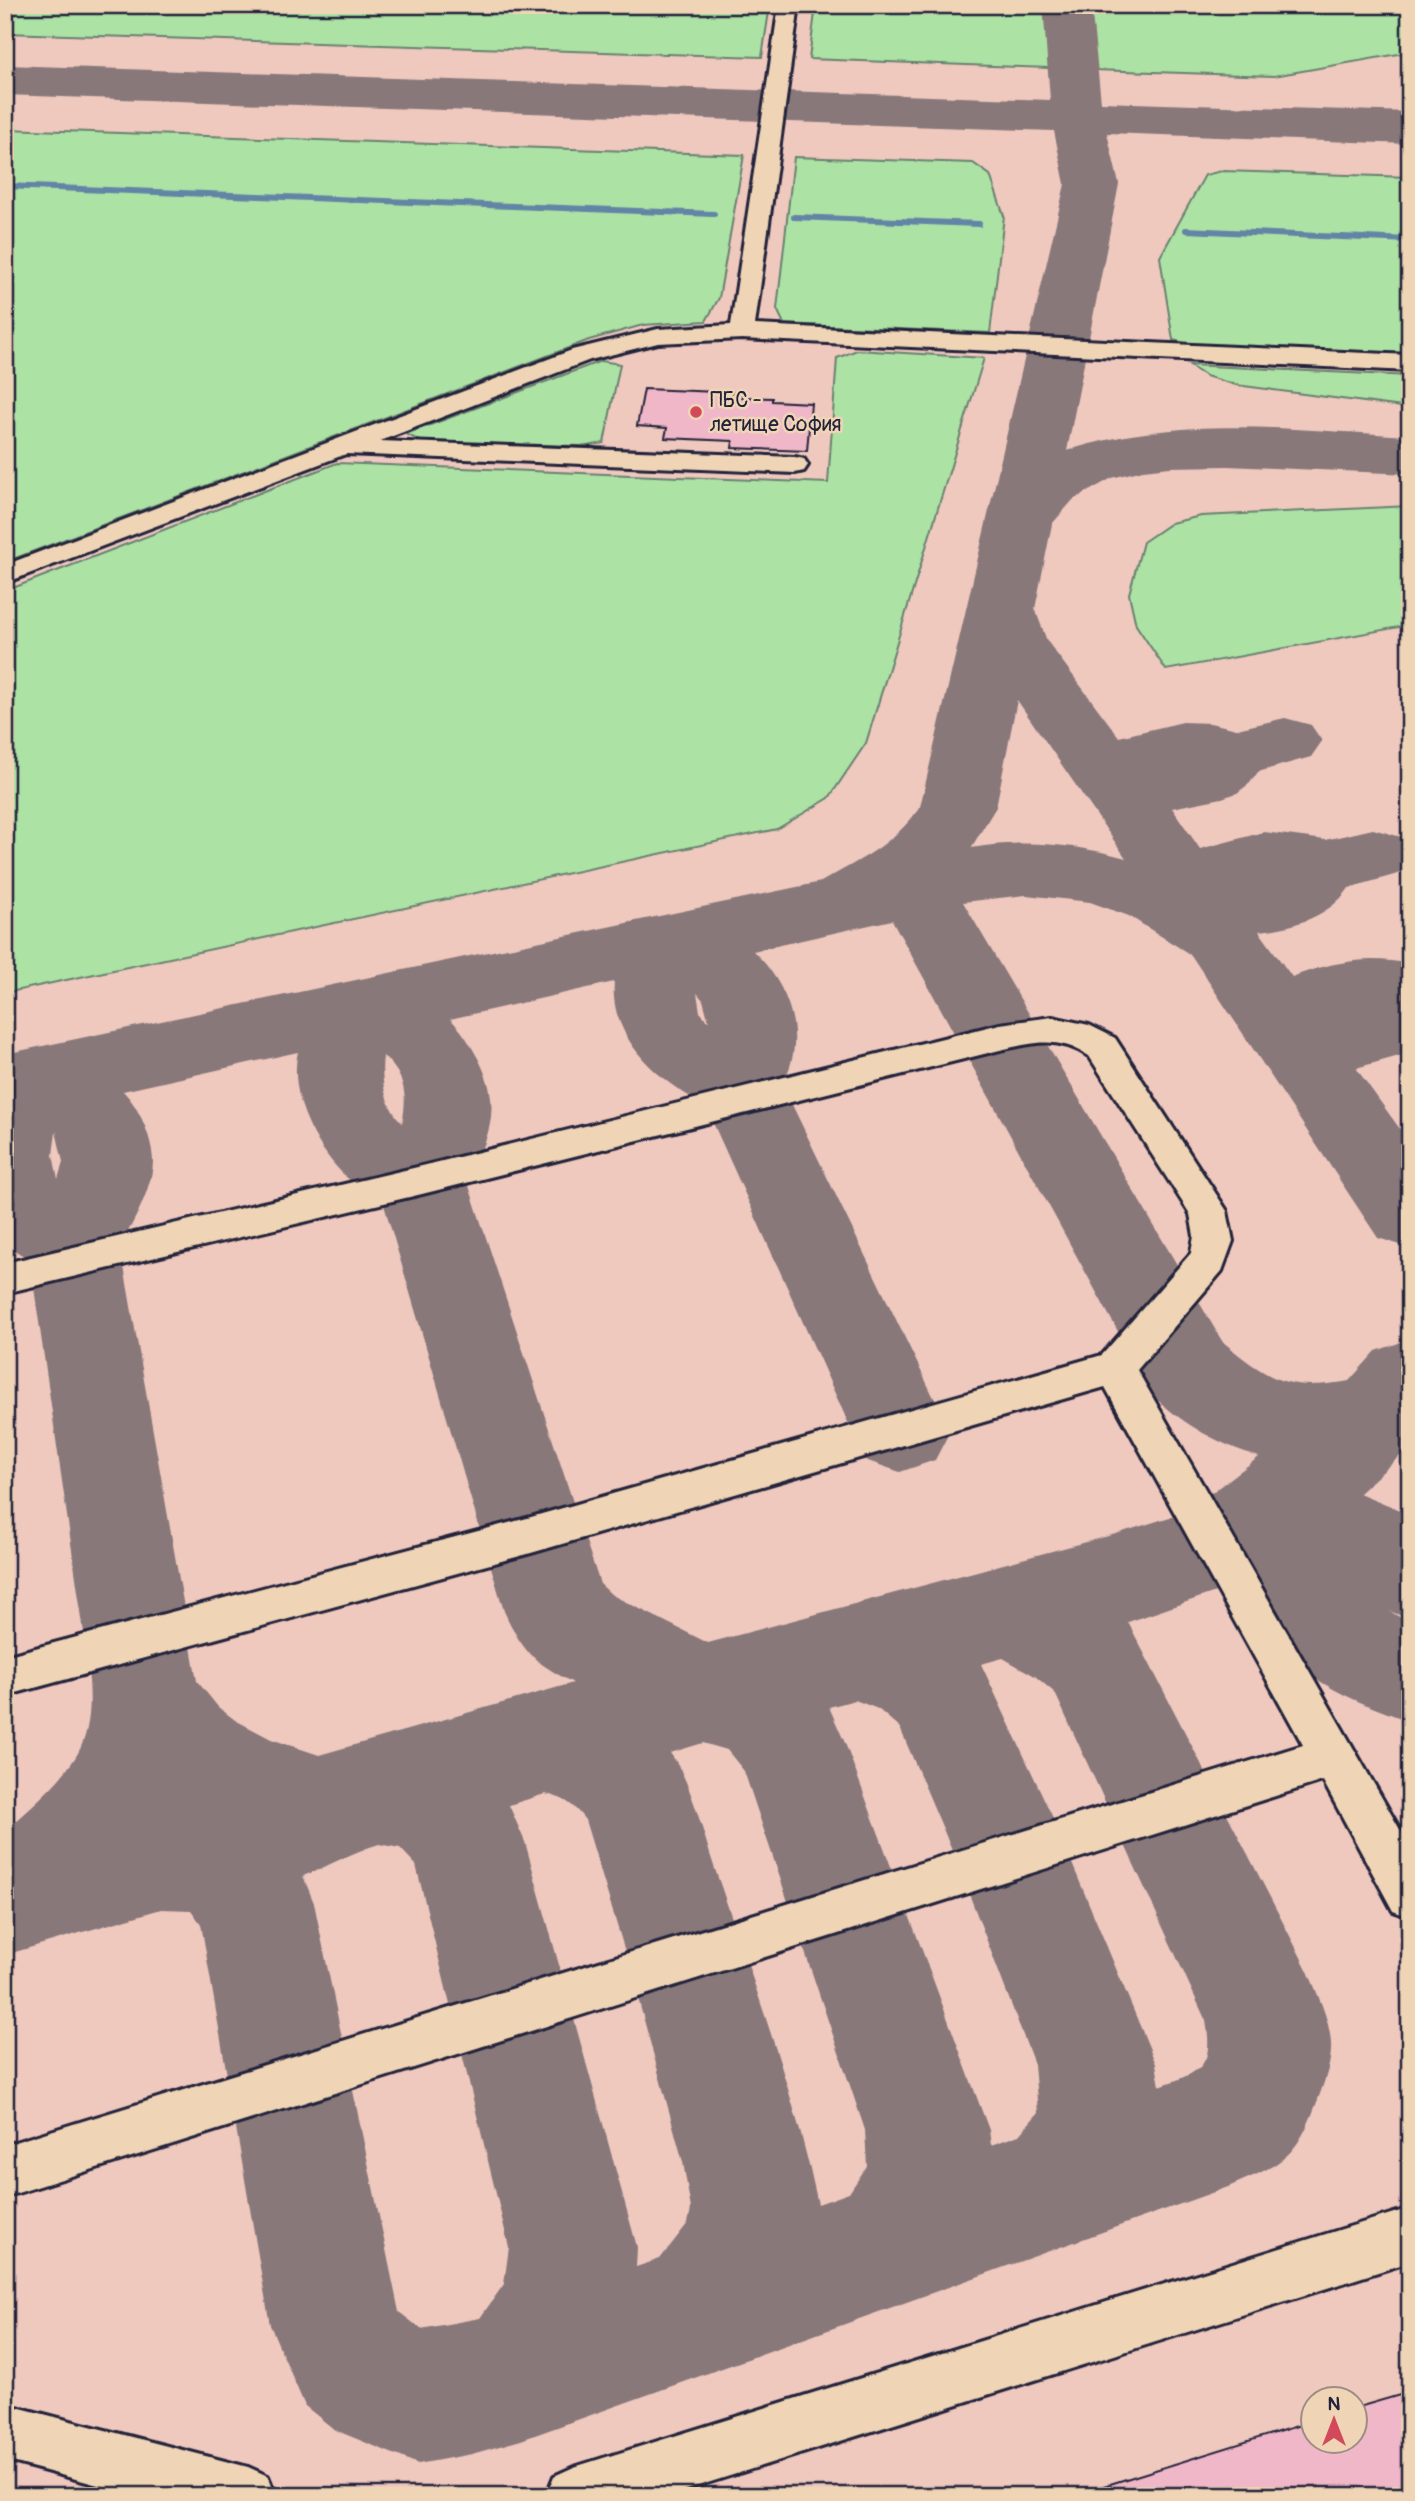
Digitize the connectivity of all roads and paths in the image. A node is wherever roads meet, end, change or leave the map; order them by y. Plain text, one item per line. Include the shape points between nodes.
1 (789, 5) edge
2 (742, 332) junction
3 (1410, 363) edge
4 (339, 447) junction
5 (795, 465) dead end
6 (5, 575) edge
7 (5, 1278) edge
8 (1115, 1368) junction
9 (5, 1676) edge
10 (1335, 1756) junction
11 (1368, 1816) junction
12 (1410, 1833) edge
13 (1410, 1894) edge
14 (5, 2171) edge
15 (1410, 2235) edge
16 (5, 2432) edge
17 (248, 2496) edge
18 (574, 2496) edge

1 - 2 lane
2 - 3 lane
2 - 4 lane via 657,336 581,355
4 - 5 lane
4 - 6 lane
7 - 8 lane via 1042,1028 1066,1030 1102,1047 1209,1211 1215,1230 1208,1260
8 - 9 lane via 549,1530
8 - 10 lane
10 - 11 lane
10 - 14 lane
11 - 12 lane
11 - 13 lane
15 - 18 lane
16 - 17 lane

